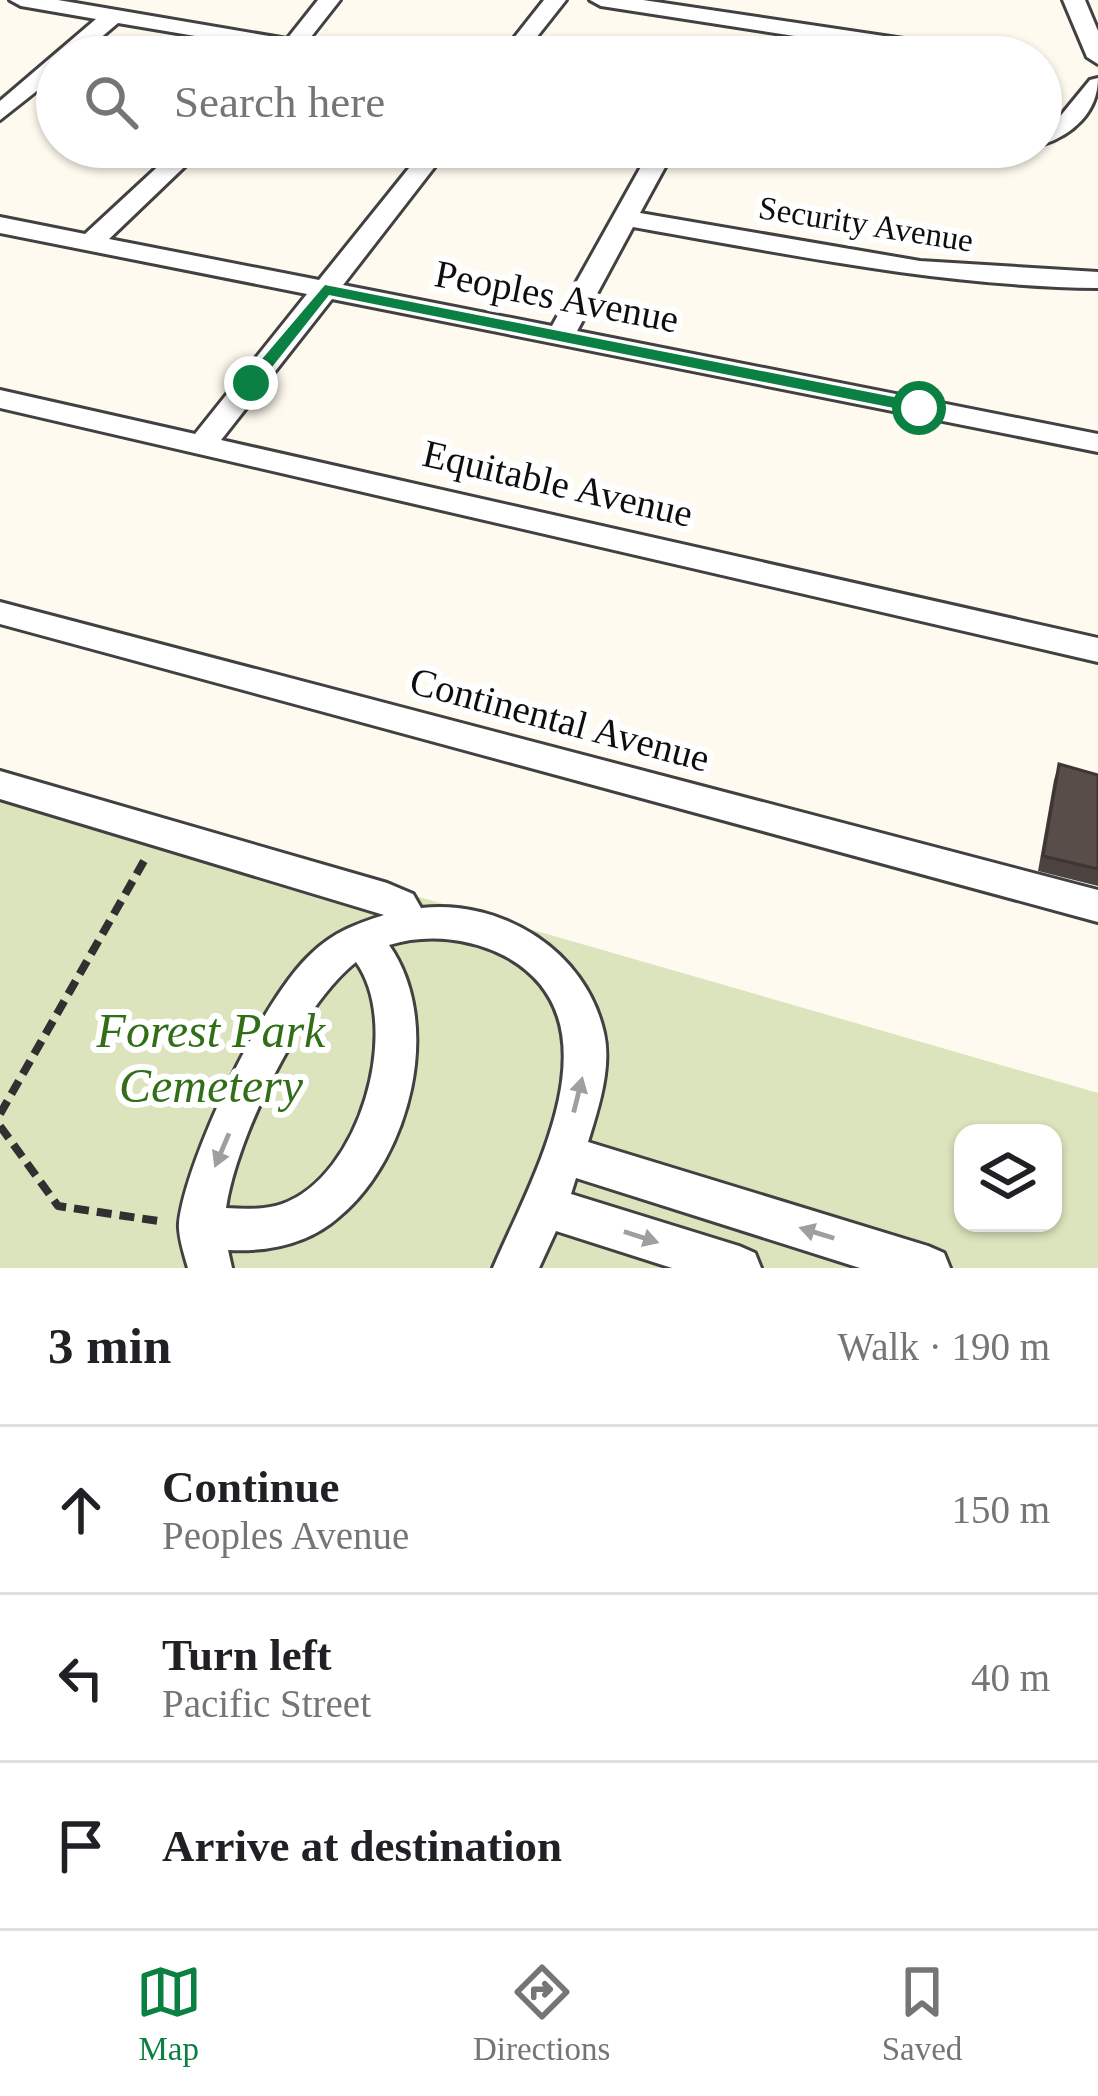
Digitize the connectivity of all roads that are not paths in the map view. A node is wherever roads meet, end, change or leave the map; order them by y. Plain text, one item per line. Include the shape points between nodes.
1 (10, 0) edge
2 (21, 0) edge
3 (328, 0) edge
4 (555, 0) edge
5 (601, 0) edge
6 (1074, 0) edge
7 (0, 8) edge
8 (113, 16) junction
9 (89, 36) edge
10 (210, 36) edge
11 (300, 36) edge
12 (527, 36) edge
13 (838, 36) edge
14 (1098, 57) edge
15 (36, 82) edge
16 (1098, 85) edge
17 (0, 112) edge
18 (1062, 126) edge
19 (171, 168) edge
20 (421, 168) edge
21 (652, 168) edge
22 (625, 218) junction
23 (0, 225) edge
24 (91, 243) junction
25 (1098, 280) edge
26 (325, 290) junction
27 (560, 337) junction
28 (0, 399) edge
29 (1098, 443) edge
30 (202, 445) junction
31 (0, 614) edge
32 (1098, 650) edge
33 (0, 785) edge
34 (1098, 905) edge
35 (409, 923) junction
36 (362, 938) junction
37 (562, 1154) junction
38 (543, 1206) junction
39 (205, 1248) edge
40 (515, 1268) edge
41 (739, 1268) edge
42 (928, 1268) edge

1 - 7 street
2 - 8 street
3 - 11 street
4 - 12 street
5 - 13 street
6 - 14 street
8 - 9 street
8 - 10 street
15 - 17 street
16 - 18 street
19 - 24 street
20 - 26 street
21 - 22 street
22 - 25 street, Security Avenue via 945,272
22 - 27 street
23 - 24 street, Peoples Avenue
24 - 26 street, Peoples Avenue
26 - 27 street, Peoples Avenue
26 - 30 street
27 - 29 street, Peoples Avenue
28 - 30 street, Equitable Avenue
30 - 32 street, Equitable Avenue
31 - 34 street, Continental Avenue
33 - 35 street via 387,898
35 - 36 street
37 -> 35 street via 583,1084 586,1037 572,995 544,960 504,934 458,922
36 -> 39 street via 299,993 206,1188
36 - 39 street via 386,976 394,1069 354,1171 298,1220
37 - 38 street
42 -> 37 street
38 - 40 street
38 -> 41 street

